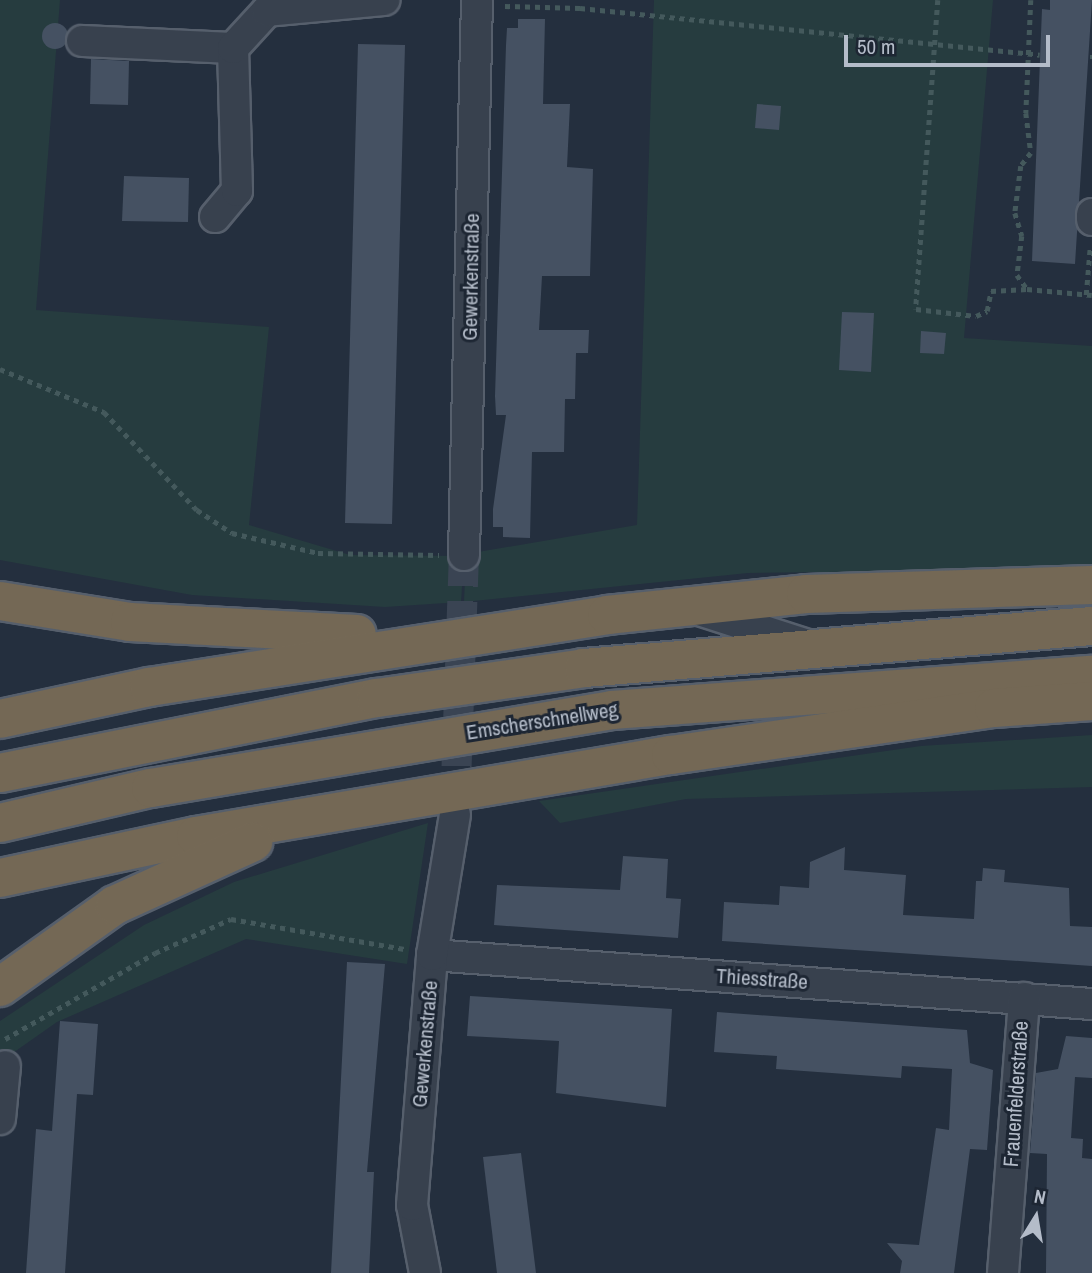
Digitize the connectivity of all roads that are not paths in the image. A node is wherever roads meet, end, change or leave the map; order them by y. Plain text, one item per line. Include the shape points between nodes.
1 (384, 0) edge
2 (477, 3) edge
3 (253, 6) edge
4 (82, 41) dead end
5 (233, 48) junction
6 (1092, 214) edge
7 (215, 217) dead end
8 (1092, 220) edge
9 (464, 555) tunnel mouth
10 (1092, 585) edge
11 (0, 601) edge
12 (689, 607) junction
13 (1092, 626) edge
14 (457, 635) junction
15 (808, 645) junction
16 (1092, 675) edge
17 (1092, 701) edge
18 (0, 719) edge
19 (0, 773) edge
20 (369, 805) junction
21 (455, 815) tunnel mouth
22 (0, 823) edge
23 (0, 878) edge
24 (432, 955) junction
25 (0, 987) edge
26 (1024, 998) junction
27 (1092, 1004) edge
28 (2, 1055) edge
29 (0, 1119) edge
30 (425, 1273) edge
31 (1003, 1273) edge

1 - 3 street
2 - 9 street, Gewerkenstraße
3 - 5 street
4 - 5 street
5 - 7 street via 237,191
6 - 8 street
10 - 12 highway via 929,587
11 - 14 highway via 130,622
12 - 14 highway
12 - 15 street
13 - 15 highway
14 - 18 highway via 149,687
15 - 19 highway via 377,698
16 - 22 highway, Emscherschnellweg via 612,710 165,786
17 - 20 highway via 858,726
20 - 23 highway
20 - 25 highway via 272,835 125,899
21 - 24 street, Gewerkenstraße
24 - 26 street, Thiesstraße
24 - 30 street, Gewerkenstraße via 412,1205
26 - 27 street, Thiesstraße
26 - 31 street, Frauenfelderstraße
28 - 29 street

